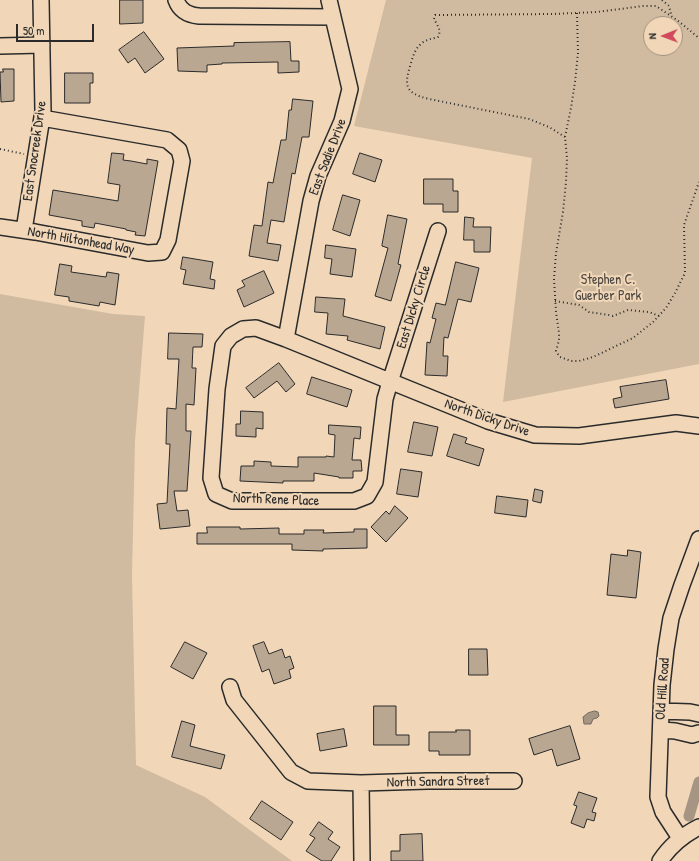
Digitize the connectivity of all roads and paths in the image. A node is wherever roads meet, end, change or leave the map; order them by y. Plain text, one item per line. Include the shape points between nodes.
1 (41, 0) edge
2 (329, 0) edge
3 (662, 0) edge
4 (180, 6) edge
5 (577, 13) junction
6 (671, 15) junction
7 (333, 17) junction
8 (699, 38) edge
9 (42, 45) junction
10 (0, 46) edge
11 (42, 118) junction
12 (564, 137) junction
13 (0, 149) edge
14 (25, 154) dead end
15 (699, 182) edge
16 (699, 193) edge
17 (695, 194) junction
18 (0, 227) edge
19 (24, 230) junction
20 (438, 231) dead end
21 (555, 301) junction
22 (659, 316) junction
23 (286, 339) junction
24 (390, 382) junction
25 (699, 426) edge
26 (699, 539) edge
27 (230, 687) dead end
28 (661, 711) junction
29 (699, 714) edge
30 (661, 730) junction
31 (699, 733) edge
32 (514, 781) dead end
33 (361, 783) junction
34 (699, 827) edge
35 (680, 838) junction
36 (362, 861) edge
37 (660, 861) edge

1 - 9 street, East Snocreek Drive
2 - 7 street, East Sadie Drive
3 - 6 path via 668,6
4 - 7 street via 191,15 199,16
5 - 6 path via 652,6
5 - 12 path via 578,53 575,82
5 - 12 path via 437,14 434,19 439,28 439,35 418,46 406,81 418,96 528,119 561,133
6 - 8 path
7 - 23 street, East Sadie Drive via 350,89 342,121 318,176 311,201
9 - 10 street
9 - 11 street, East Snocreek Drive
11 - 19 street, East Snocreek Drive
11 - 19 street, North Hiltonhead Way via 167,140 179,150 182,161 168,240 162,252 148,253
12 - 21 path via 567,169 556,253
13 - 14 path
15 - 17 path
16 - 17 path
17 - 22 path via 684,225 683,279
18 - 19 street, North Hiltonhead Way
20 - 24 street, East Dicky Circle
21 - 22 path via 579,305 589,312 613,316 628,310 649,312
21 - 22 path via 559,333 557,353 560,358 571,361 593,357 633,338
23 - 24 street, North Dicky Drive
23 - 24 street, North Rene Place via 256,328 243,329 231,336 223,346 217,389 211,478 216,494 232,501 354,502 367,496 375,482 385,399
24 - 25 street, North Dicky Drive via 488,421 535,435 579,436 676,423
26 - 28 street, Old Hill Road via 671,618
27 - 33 street, North Sandra Street via 234,700 291,772 308,781
28 - 29 street
28 - 30 street, Old Hill Road
30 - 31 street via 692,736
30 - 35 street, Old Hill Road via 658,798 663,812
32 - 33 street, North Sandra Street
33 - 36 street
34 - 35 street
35 - 37 street

